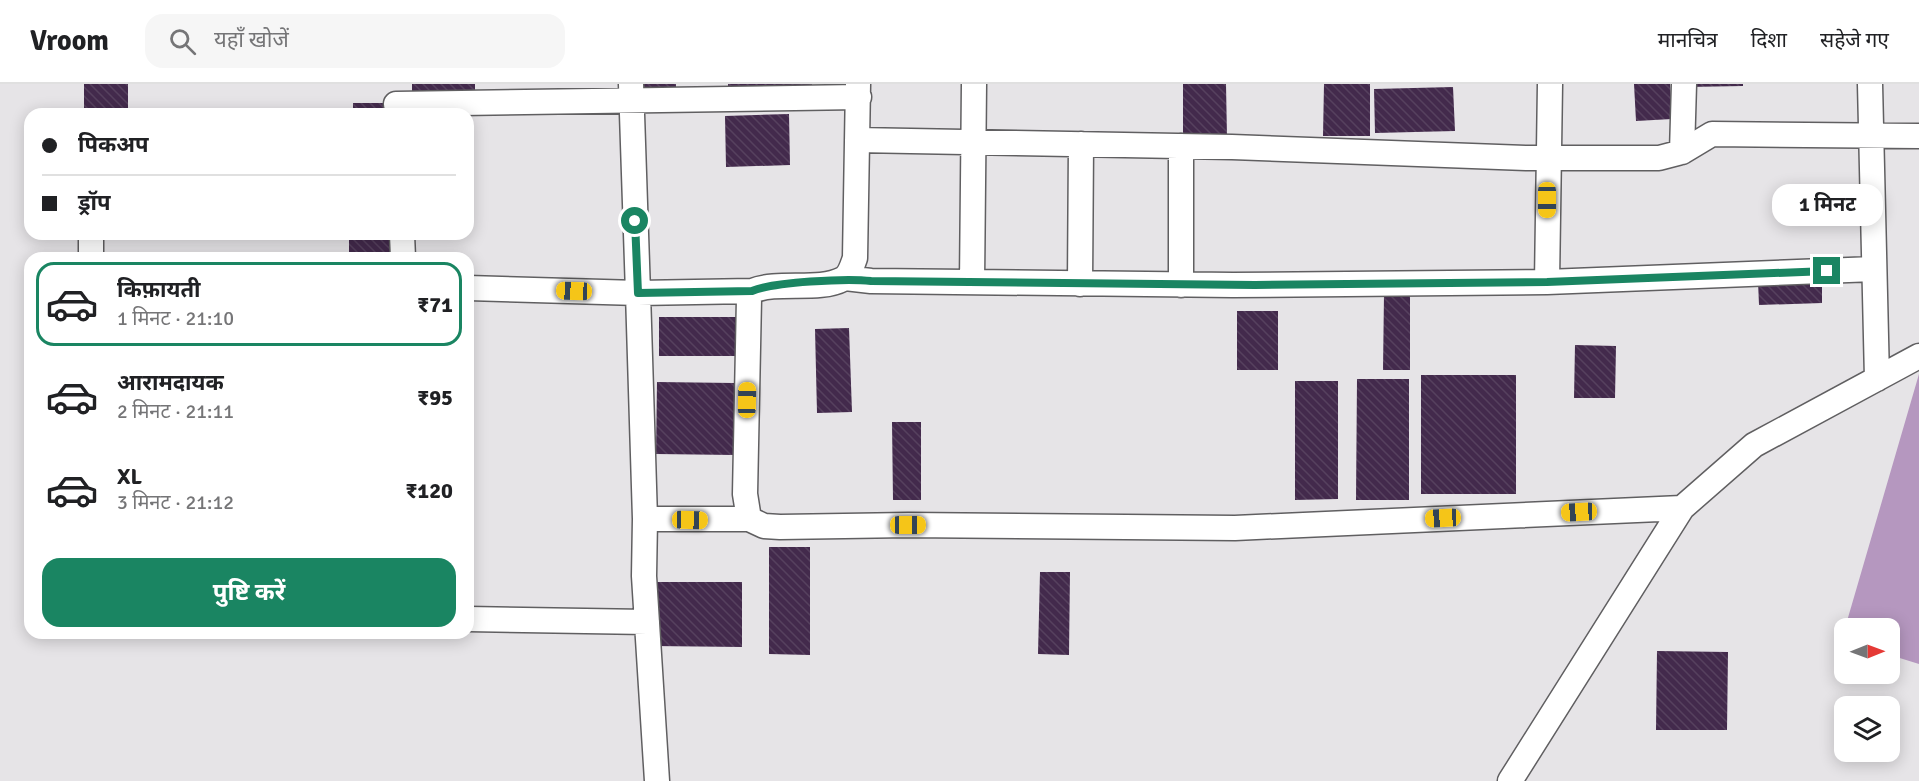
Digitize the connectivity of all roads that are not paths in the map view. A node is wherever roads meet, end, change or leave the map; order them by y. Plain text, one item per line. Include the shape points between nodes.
1 (975, 84) edge
2 (1550, 84) edge
3 (1684, 84) edge
4 (1870, 84) edge
5 (859, 91) edge
6 (631, 93) edge
7 (396, 101) edge
8 (1871, 135) junction
9 (1919, 136) edge
10 (857, 140) junction
11 (974, 142) junction
12 (1081, 144) junction
13 (1180, 146) junction
14 (1682, 152) junction
15 (1548, 159) junction
16 (1874, 269) junction
17 (844, 278) junction
18 (972, 282) junction
19 (1547, 282) junction
20 (1080, 284) junction
21 (1181, 285) junction
22 (474, 288) edge
23 (752, 291) junction
24 (638, 293) junction
25 (1919, 356) edge
26 (1877, 379) junction
27 (1682, 508) junction
28 (645, 519) junction
29 (749, 519) junction
30 (474, 619) edge
31 (647, 622) junction
32 (657, 781) edge
33 (1510, 781) edge

1 - 11 street
2 - 15 street
3 - 14 street
4 - 8 street
5 - 6 street
5 - 10 street
6 - 7 street
6 - 24 street
8 - 9 street
8 - 14 street via 1712,134
8 - 16 street
10 - 11 street
10 - 17 street via 855,258
11 - 12 street
11 - 18 street
12 - 13 street
12 - 20 street
13 - 15 street
13 - 21 street
14 - 15 street via 1659,158
15 - 19 street
16 - 19 street
16 - 26 street
17 - 18 street
17 - 23 street
18 - 20 street
19 - 21 street
20 - 21 street
22 - 24 street
23 - 24 street
23 - 29 street via 748,306 745,494
24 - 28 street
25 - 26 street
26 - 27 street via 1754,445
27 - 29 street via 1235,528 780,527 764,526
27 - 33 street
28 - 29 street
28 - 31 street
30 - 31 street
31 - 32 street

